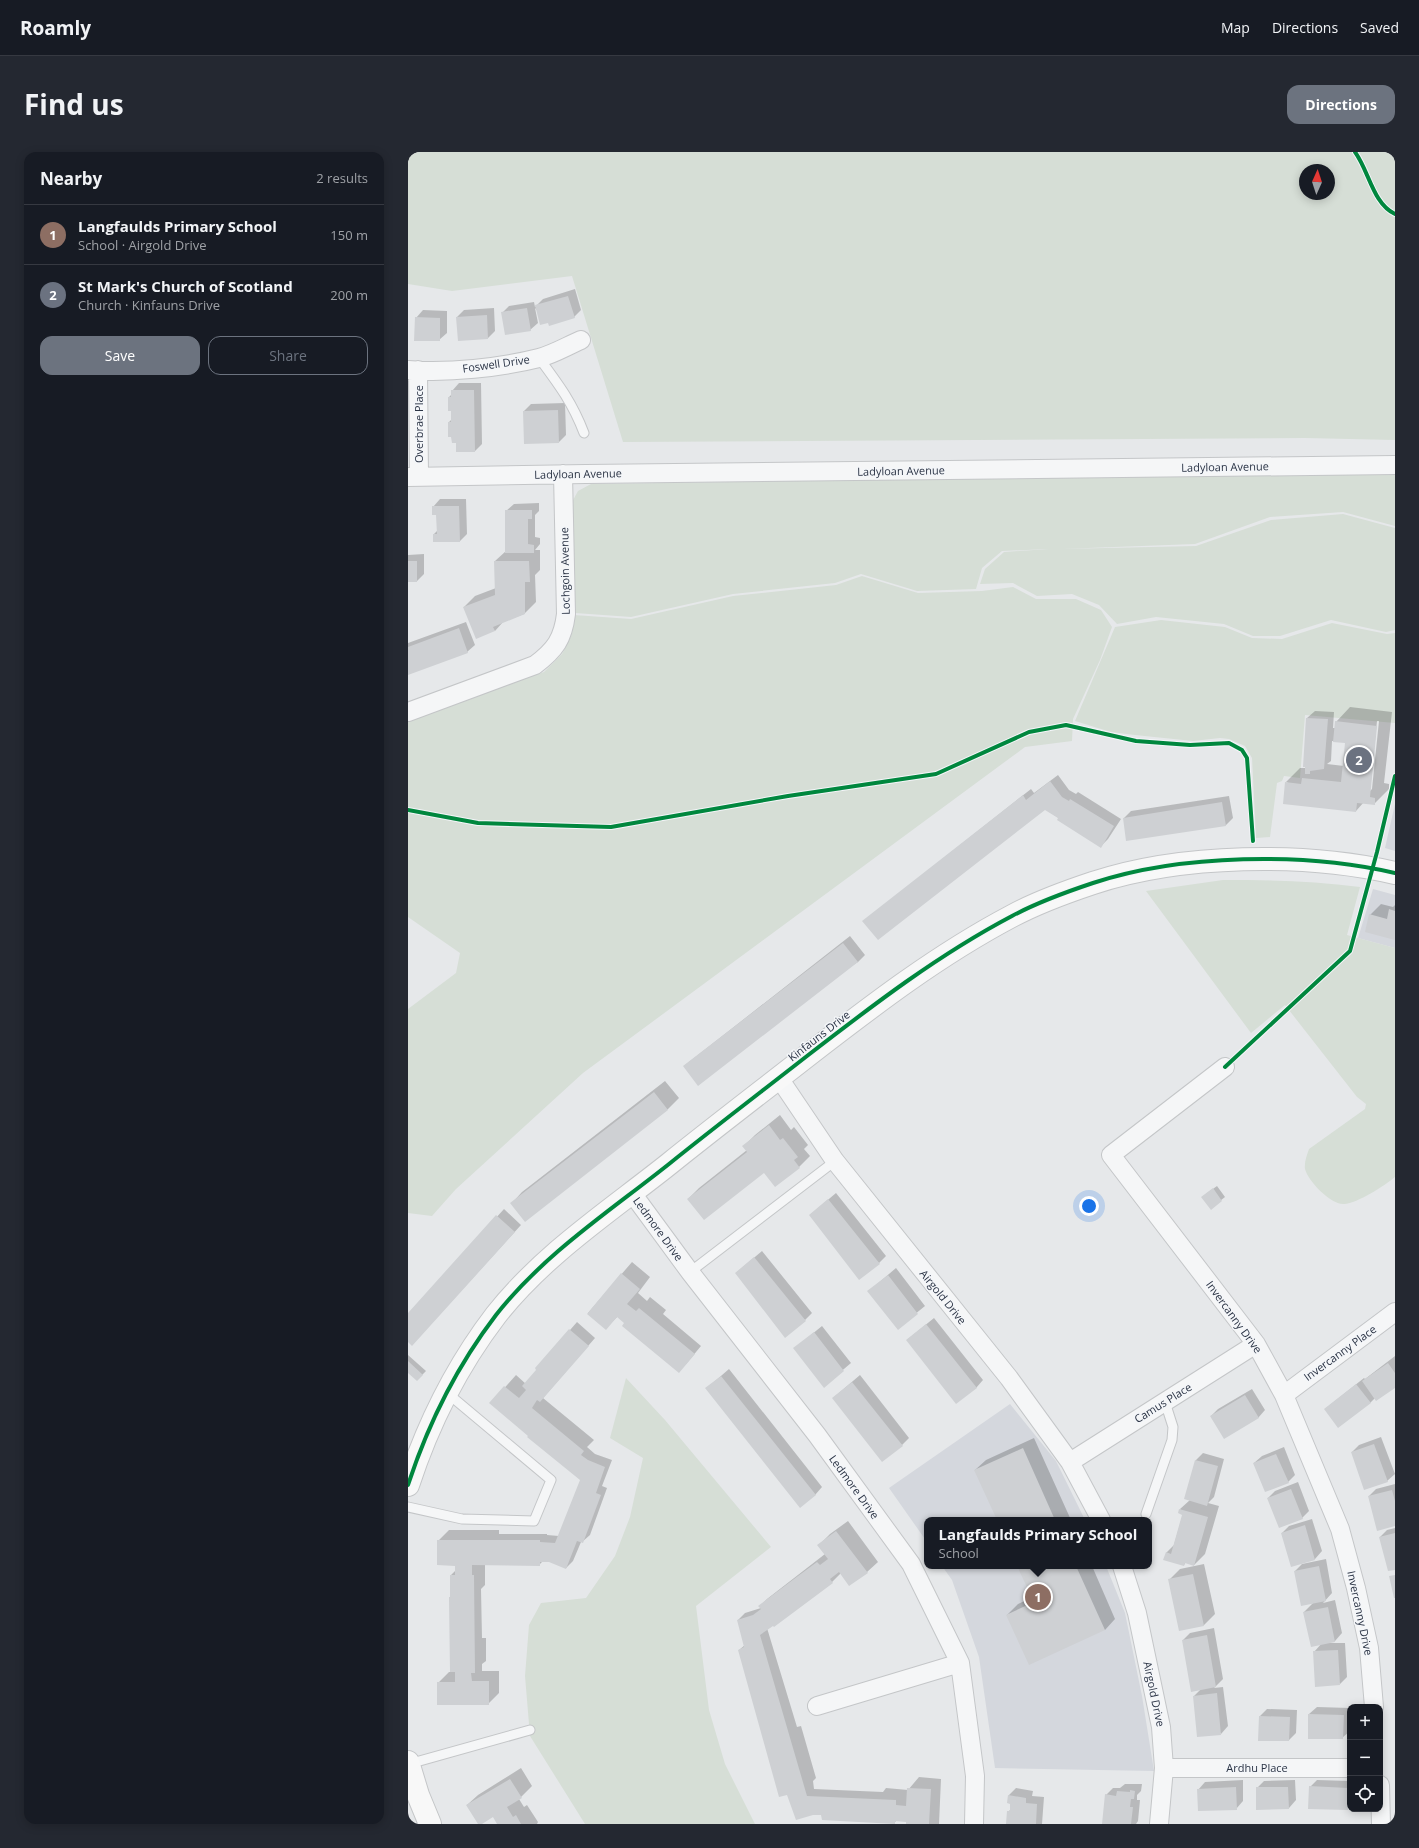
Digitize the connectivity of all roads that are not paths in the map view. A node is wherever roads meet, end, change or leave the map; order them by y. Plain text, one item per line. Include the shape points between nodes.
1 (581, 340) dead end
2 (539, 358) junction
3 (413, 370) edge
4 (584, 433) dead end
5 (1395, 465) edge
6 (563, 474) junction
7 (413, 477) edge
8 (408, 712) edge
9 (1395, 873) edge
10 (1225, 1067) dead end
11 (779, 1078) junction
12 (835, 1161) junction
13 (632, 1194) junction
14 (690, 1272) junction
15 (1395, 1312) edge
16 (1256, 1344) junction
17 (446, 1392) junction
18 (1284, 1394) junction
19 (1164, 1402) junction
20 (413, 1453) edge
21 (1070, 1462) junction
22 (408, 1486) edge
23 (408, 1507) edge
24 (1146, 1514) dead end
25 (1099, 1517) edge
26 (1123, 1569) edge
27 (960, 1663) junction
28 (1374, 1704) edge
29 (817, 1706) dead end
30 (530, 1730) dead end
31 (408, 1763) edge
32 (1164, 1768) junction
33 (1347, 1768) edge
34 (1381, 1812) edge
35 (430, 1824) edge
36 (974, 1824) edge
37 (1159, 1824) edge
38 (1381, 1824) edge

1 - 2 street, Foswell Drive
2 - 3 street, Foswell Drive via 502,365
2 - 4 lane via 568,398
3 - 7 street, Overbrae Place
5 - 6 street, Ladyloan Avenue
6 - 7 street, Ladyloan Avenue
6 - 8 street, Lochgoin Avenue via 566,614 564,630 558,642 549,655 535,665
9 - 11 street, Kinfauns Drive via 1316,861 1252,858 1176,865 1096,882 1038,903 931,964 875,1003
10 - 16 street, Invercanny Drive via 1112,1155
11 - 12 street, Airgold Drive
11 - 13 street, Kinfauns Drive
12 - 14 lane
12 - 21 street, Airgold Drive via 1009,1378
13 - 14 street, Ledmore Drive
13 - 17 street, Kinfauns Drive via 571,1240 532,1275 497,1315 465,1359
14 - 27 street, Ledmore Drive via 817,1435 911,1564
15 - 18 street, Invercanny Place
16 - 18 street, Invercanny Drive
16 - 19 street, Camus Place
17 - 20 street, Kinfauns Drive
17 - 23 lane via 551,1480 534,1521 462,1519
18 - 28 street, Invercanny Drive via 1340,1529 1369,1648
19 - 21 street, Camus Place
19 - 24 lane via 1173,1427 1172,1440
20 - 22 street, Kinfauns Drive
21 - 25 street, Airgold Drive
26 - 32 street, Airgold Drive via 1137,1613 1161,1727
27 - 29 street
27 - 36 street, Ledmore Drive via 975,1776
30 - 31 lane
31 - 35 street
32 - 33 street, Ardhu Place
32 - 37 street, Airgold Drive
34 - 38 street

